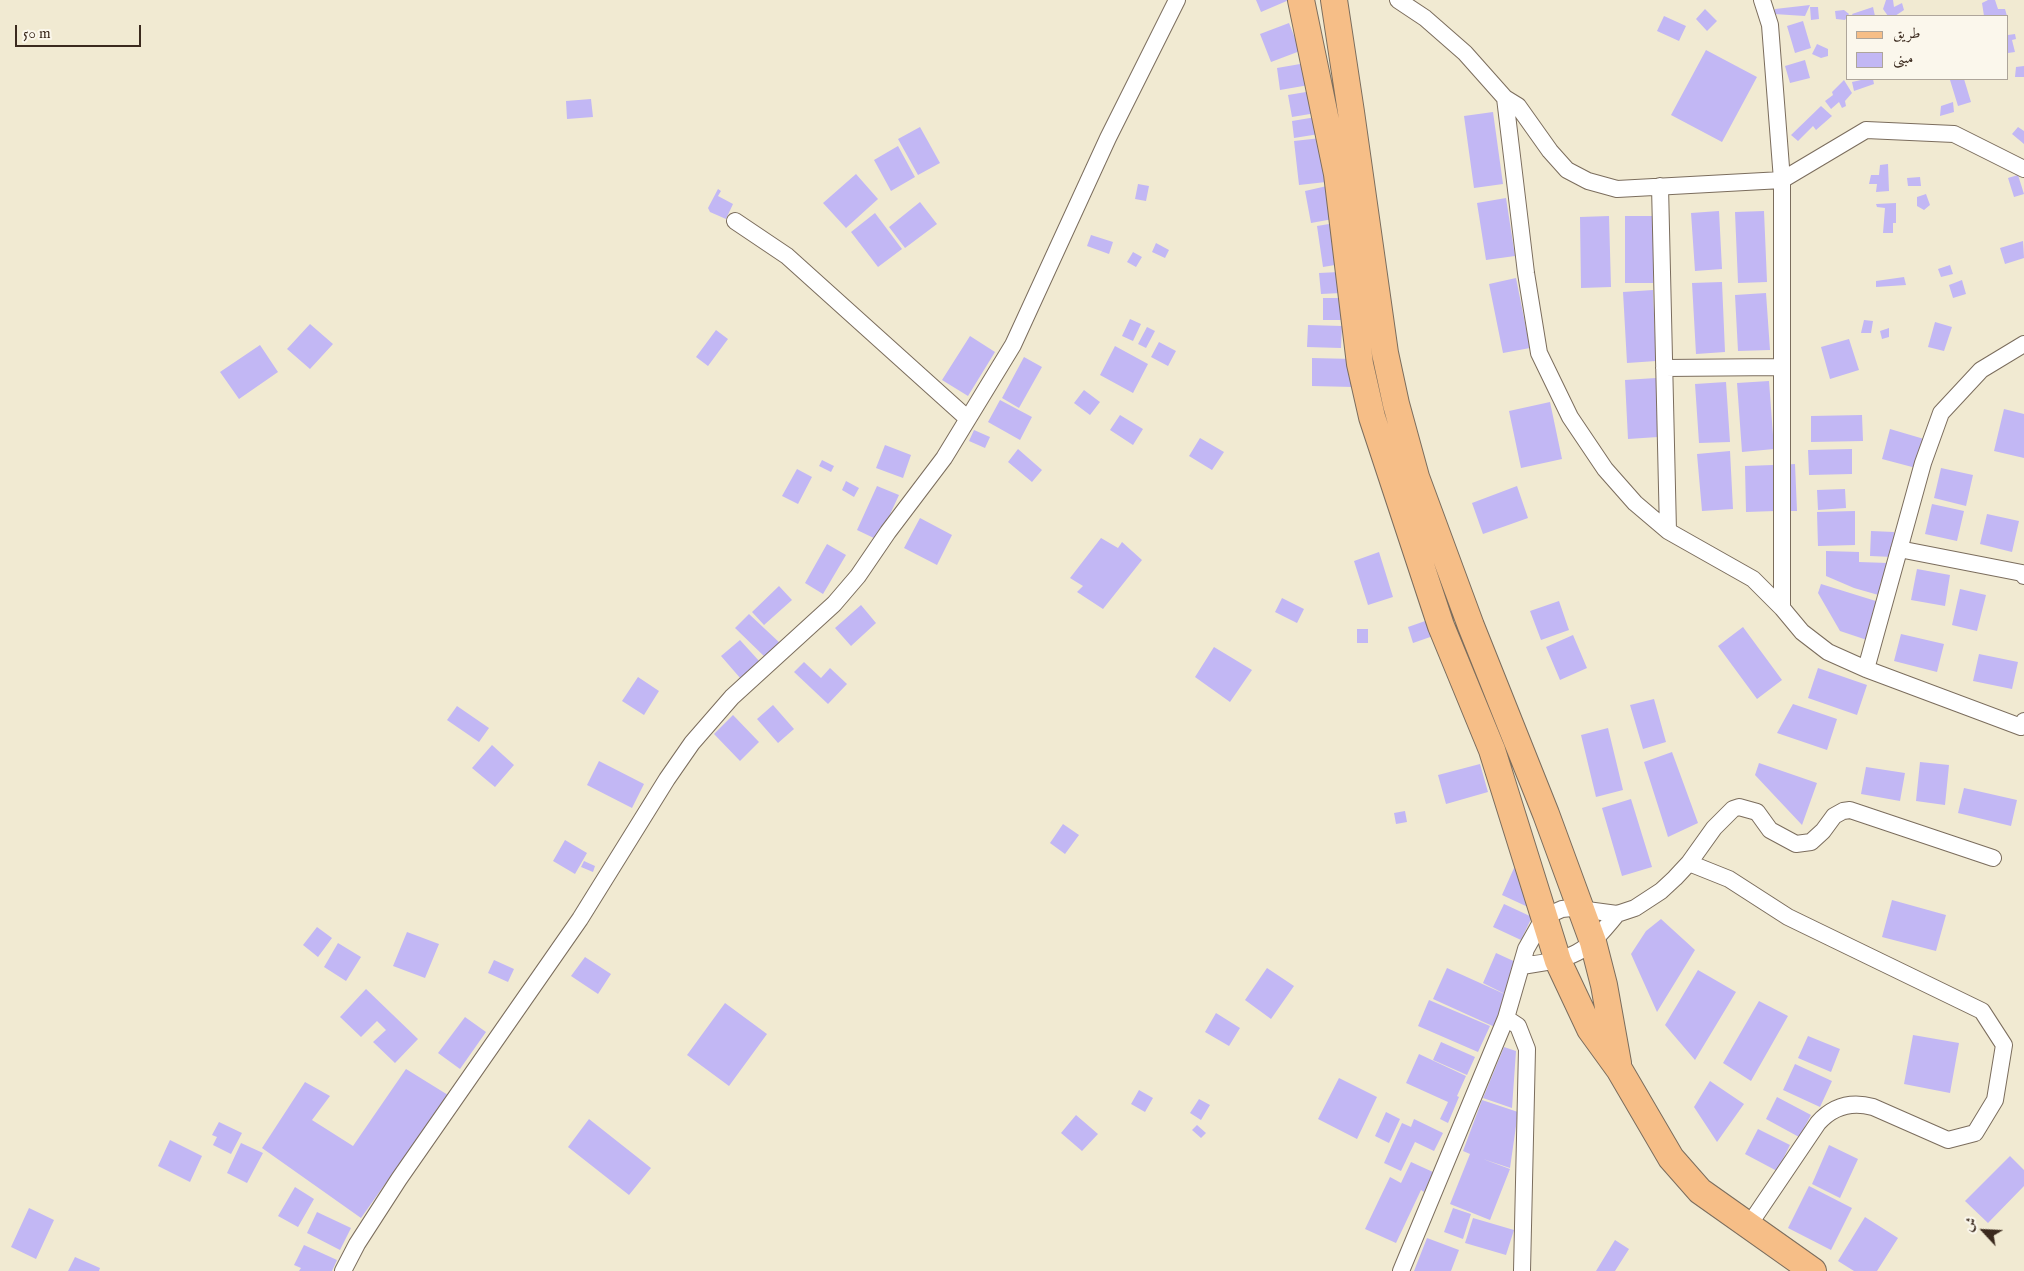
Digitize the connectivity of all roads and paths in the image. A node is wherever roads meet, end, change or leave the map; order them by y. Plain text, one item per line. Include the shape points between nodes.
1 (1177, 0) edge
2 (1301, 0) edge
3 (1334, 0) edge
4 (1398, 0) edge
5 (1762, 0) edge
6 (1505, 98) junction
7 (2024, 169) edge
8 (1782, 180) junction
9 (1660, 186) junction
10 (735, 221) dead end
11 (2024, 344) edge
12 (1782, 367) junction
13 (1664, 368) junction
14 (968, 419) junction
15 (1668, 531) junction
16 (1899, 549) junction
17 (2024, 576) edge
18 (1782, 608) junction
19 (1866, 669) junction
20 (2024, 721) edge
21 (1993, 858) dead end
22 (1689, 863) junction
23 (1582, 909) junction
24 (1617, 914) junction
25 (1544, 917) junction
26 (1593, 942) junction
27 (1558, 961) junction
28 (1522, 966) junction
29 (1506, 1018) junction
30 (1619, 1069) junction
31 (1749, 1225) junction
32 (343, 1271) edge
33 (1401, 1271) edge
34 (1522, 1271) edge
35 (1813, 1271) edge

1 - 14 street via 1108,138 1013,344
2 - 25 main road via 1337,174 1360,364 1372,417 1441,626 1492,750
3 - 23 main road via 1385,353 1398,413 1416,477
4 - 6 street via 1425,18 1465,53
5 - 8 street via 1770,25
6 - 9 street via 1518,106 1567,170 1588,181 1617,189
6 - 15 street via 1539,353 1570,417 1605,469 1635,503
7 - 8 street via 1954,134 1866,130
8 - 9 street
8 - 12 street
9 - 13 street
10 - 14 street via 787,256
11 - 16 street via 1981,370 1941,413
12 - 13 street
12 - 18 street
13 - 15 street
14 - 32 street via 944,458 858,576 834,604 732,696 692,743 580,919 399,1179
15 - 18 street via 1753,579
16 - 17 street via 2013,571
16 - 19 street
18 - 19 street via 1802,632 1828,652
19 - 20 street via 2022,727
21 - 22 street via 1850,810 1834,816 1811,842 1796,844 1770,830 1757,812 1739,806 1714,828
22 - 24 street via 1661,891 1635,908
22 - 31 street via 1729,879 1788,917 1982,1011 2004,1045 1995,1100 1974,1133 1948,1140 1872,1107 1853,1104 1838,1107 1818,1123
23 - 24 street
23 - 25 street via 1562,909
23 - 26 main road
24 - 26 street
25 - 27 main road
25 - 28 street via 1526,948
26 - 27 street via 1577,954
26 - 30 main road
27 - 28 street
27 - 30 main road via 1590,1029
28 - 29 street
29 - 33 street
29 - 34 street via 1518,1026 1527,1049
30 - 31 main road via 1671,1158 1700,1191
31 - 35 main road

